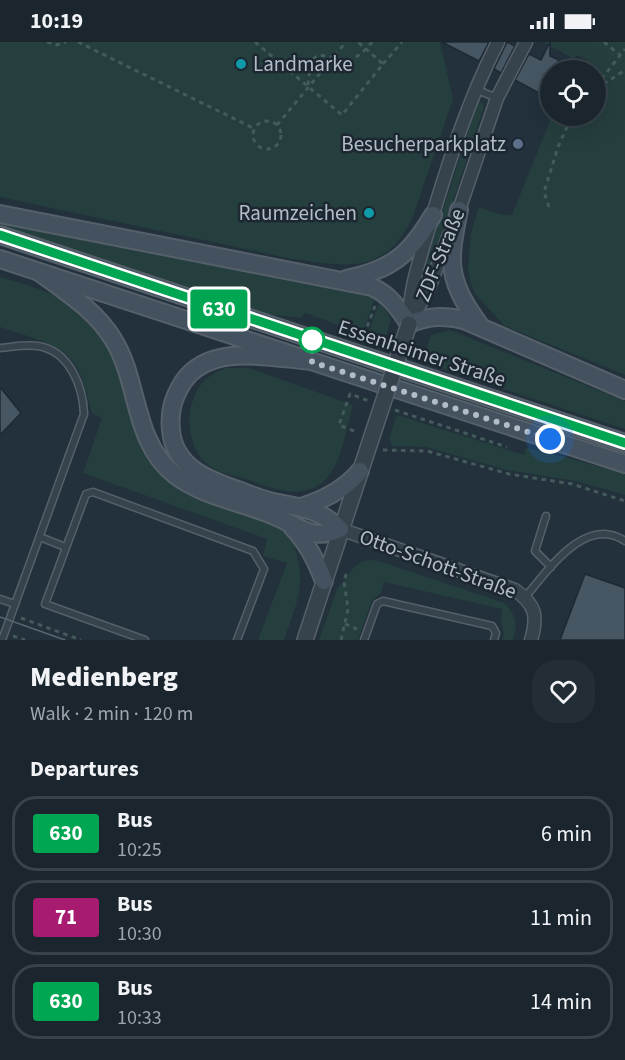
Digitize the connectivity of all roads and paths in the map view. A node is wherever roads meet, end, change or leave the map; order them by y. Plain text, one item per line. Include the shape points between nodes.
1 (47, 42) edge
2 (66, 42) edge
3 (78, 42) edge
4 (255, 42) edge
5 (346, 42) edge
6 (358, 42) edge
7 (370, 42) edge
8 (402, 42) edge
9 (498, 42) edge
10 (525, 42) edge
11 (604, 42) edge
12 (365, 48) junction
13 (625, 49) edge
14 (620, 55) junction
15 (333, 58) junction
16 (383, 64) junction
17 (625, 70) edge
18 (606, 74) edge
19 (606, 81) edge
20 (308, 87) junction
21 (475, 89) junction
22 (497, 98) junction
23 (277, 125) junction
24 (567, 126) edge
25 (255, 129) junction
26 (549, 207) dead end
27 (459, 210) junction
28 (0, 214) edge
29 (433, 215) junction
30 (0, 235) edge
31 (0, 259) edge
32 (39, 272) junction
33 (339, 280) junction
34 (377, 299) dead end
35 (409, 324) junction
36 (480, 327) junction
37 (364, 335) dead end
38 (0, 348) edge
39 (312, 362) junction
40 (625, 390) edge
41 (372, 402) dead end
42 (395, 410) dead end
43 (354, 431) dead end
44 (625, 443) edge
45 (507, 447) dead end
46 (383, 450) dead end
47 (625, 464) edge
48 (360, 471) junction
49 (625, 501) edge
50 (301, 507) junction
51 (546, 516) dead end
52 (291, 525) junction
53 (340, 528) junction
54 (40, 537) junction
55 (625, 542) edge
56 (65, 547) junction
57 (551, 567) junction
58 (346, 571) dead end
59 (324, 581) junction
60 (525, 597) junction
61 (0, 599) edge
62 (15, 604) junction
63 (12, 615) junction
64 (2, 640) edge
65 (81, 640) edge
66 (145, 640) edge
67 (237, 640) edge
68 (305, 640) edge
69 (341, 640) edge
70 (364, 640) edge
71 (494, 640) edge
72 (531, 640) edge

1 - 2 path
3 - 25 path
4 - 20 path
5 - 15 path
6 - 12 path
7 - 12 path
8 - 16 path
9 - 21 street, ZDF-Straße
10 - 22 street, ZDF-Straße
11 - 14 path
12 - 15 path via 348,60
12 - 16 path
13 - 14 path
14 - 18 path
15 - 20 path
15 - 20 path via 318,55 311,61
16 - 20 path via 342,116
17 - 19 path
20 - 23 path
21 - 22 lane
21 - 29 street, ZDF-Straße
22 - 27 street, ZDF-Straße
23 - 25 path via 268,121
23 - 25 path via 281,136 272,149 257,145
24 - 26 path via 544,192
27 - 35 street, ZDF-Straße via 429,288
27 - 36 main road via 452,257 454,275 460,294
28 - 33 main road
29 - 33 main road via 400,259 376,271
29 - 35 street, ZDF-Straße via 412,288
30 - 44 main road, Essenheimer Straße
31 - 32 main road, Essenheimer Straße
32 - 39 main road, Essenheimer Straße
32 - 52 main road via 97,316 114,340 143,429 162,462 192,486
33 - 35 main road via 380,290
34 - 37 path
35 - 36 main road via 438,316
35 - 48 street, bridge
36 - 40 main road
38 - 54 lane via 37,346 60,356 71,368 83,400 84,414
39 - 47 main road, Essenheimer Straße
39 - 50 main road via 230,356 207,363 185,379 172,404 170,418 177,450 197,474 267,501
41 - 43 path via 350,394 339,425
42 - 45 path
46 - 49 path via 427,450 509,474 572,484
48 - 50 main road via 337,492
48 - 53 street
50 - 53 main road
51 - 57 lane via 535,551
52 - 53 main road via 320,535
52 - 59 main road via 306,541
53 - 59 street
53 - 60 street, Otto-Schott-Straße via 515,590
54 - 56 lane
54 - 62 lane
55 - 57 lane via 606,533 589,536
56 - 66 lane via 45,604
56 - 67 lane via 86,494 93,492 253,551 264,569
57 - 60 lane
58 - 69 path via 348,609
59 - 68 street
60 - 72 street, Otto-Schott-Straße via 536,617
61 - 62 lane
62 - 63 lane
63 - 64 lane
63 - 65 path
70 - 71 lane via 377,604 383,601 492,626

